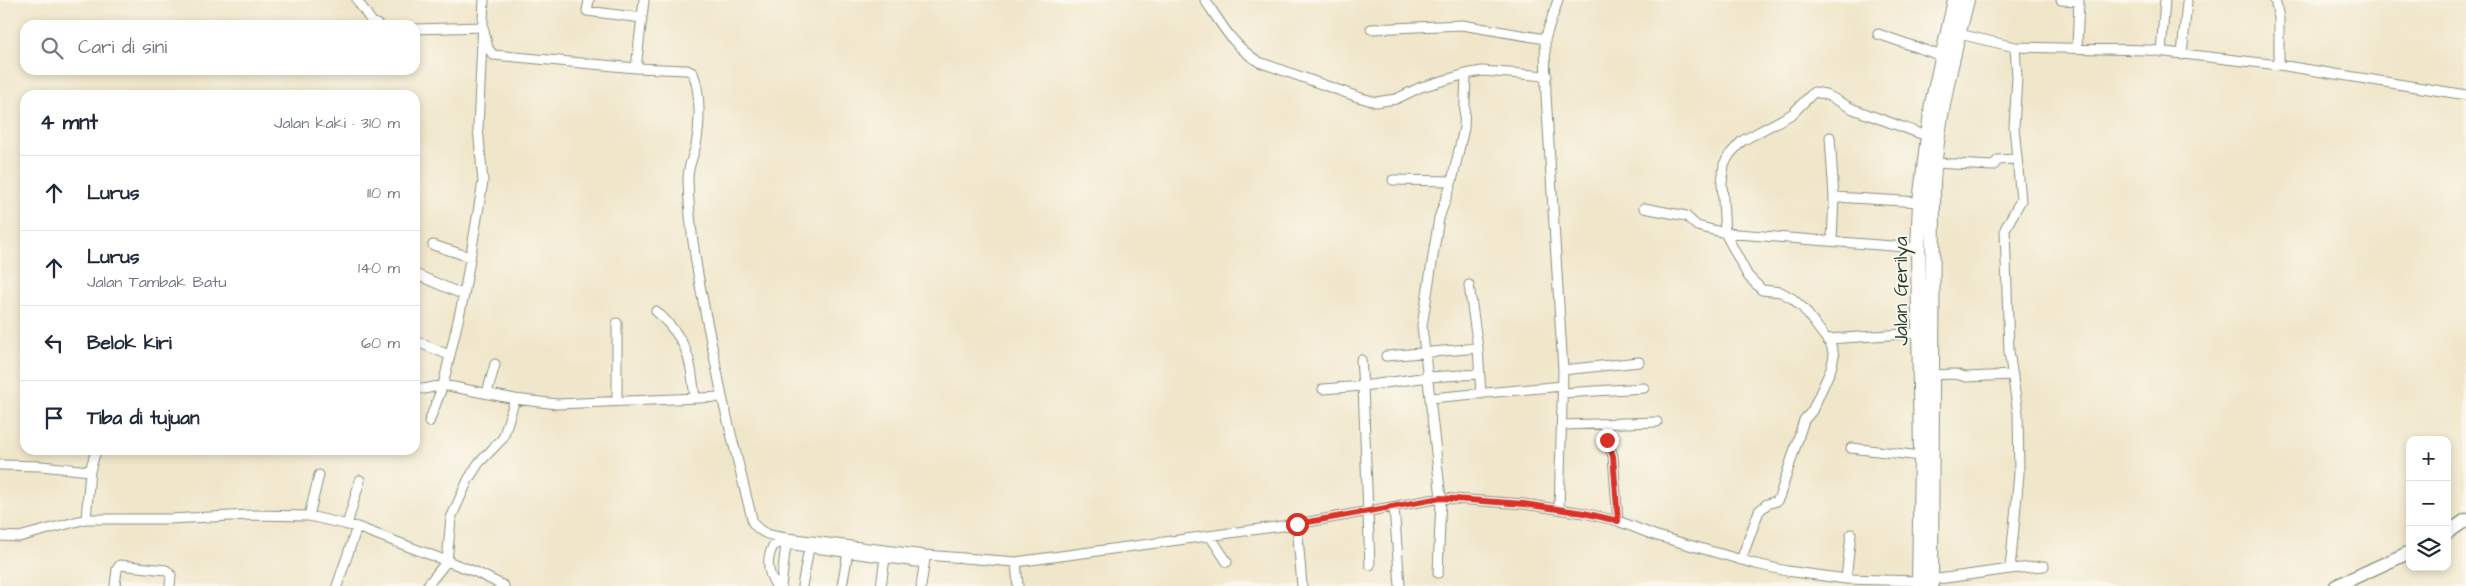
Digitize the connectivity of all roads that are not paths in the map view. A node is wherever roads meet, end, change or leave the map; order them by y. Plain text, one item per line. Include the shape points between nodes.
1 (357, 0) edge
2 (484, 0) edge
3 (589, 0) edge
4 (644, 0) edge
5 (1205, 0) edge
6 (1558, 0) edge
7 (1955, 0) edge
8 (1967, 0) edge
9 (2061, 0) edge
10 (2079, 0) edge
11 (2165, 0) edge
12 (2275, 0) edge
13 (2187, 2) dead end
14 (642, 18) junction
15 (371, 20) edge
16 (482, 27) junction
17 (1371, 28) dead end
18 (420, 29) edge
19 (1878, 34) dead end
20 (1959, 34) junction
21 (1545, 39) junction
22 (2015, 47) junction
23 (2077, 48) junction
24 (2161, 52) junction
25 (2182, 55) junction
26 (1942, 56) junction
27 (2279, 64) junction
28 (636, 68) junction
29 (1466, 74) junction
30 (1547, 74) junction
31 (2466, 95) edge
32 (1927, 136) junction
33 (1830, 137) dead end
34 (2017, 159) junction
35 (1934, 164) junction
36 (1394, 180) dead end
37 (1452, 181) junction
38 (1834, 197) junction
39 (1920, 202) junction
40 (1644, 208) dead end
41 (1926, 224) junction
42 (1725, 233) junction
43 (1832, 240) junction
44 (433, 245) dead end
45 (1918, 248) junction
46 (470, 257) junction
47 (420, 276) edge
48 (1469, 286) dead end
49 (464, 295) junction
50 (656, 311) dead end
51 (617, 324) dead end
52 (1920, 333) junction
53 (1828, 339) junction
54 (420, 343) edge
55 (1478, 348) junction
56 (1426, 353) junction
57 (449, 355) junction
58 (1386, 356) dead end
59 (1361, 360) dead end
60 (1638, 362) dead end
61 (495, 364) dead end
62 (1563, 370) junction
63 (1479, 374) junction
64 (1931, 375) junction
65 (2013, 375) junction
66 (1428, 377) junction
67 (443, 385) junction
68 (1363, 386) junction
69 (420, 388) edge
70 (1644, 388) dead end
71 (1324, 389) dead end
72 (1563, 390) junction
73 (487, 393) junction
74 (1481, 394) junction
75 (722, 397) junction
76 (695, 398) junction
77 (1431, 398) junction
78 (514, 399) junction
79 (616, 401) junction
80 (429, 422) dead end
81 (1657, 422) dead end
82 (1605, 424) junction
83 (1562, 425) junction
84 (1851, 448) dead end
85 (95, 455) edge
86 (1921, 456) junction
87 (0, 466) edge
88 (90, 471) junction
89 (319, 476) dead end
90 (360, 480) dead end
91 (1441, 498) junction
92 (1394, 507) junction
93 (1558, 509) junction
94 (1368, 510) junction
95 (309, 516) junction
96 (86, 519) junction
97 (2466, 520) edge
98 (1618, 521) junction
99 (1297, 524) junction
100 (347, 525) junction
101 (357, 527) junction
102 (2451, 530) edge
103 (1851, 534) dead end
104 (0, 536) edge
105 (1210, 536) junction
106 (786, 544) junction
107 (809, 548) junction
108 (848, 552) junction
109 (2406, 554) edge
110 (885, 558) junction
111 (925, 559) junction
112 (1741, 560) junction
113 (447, 561) junction
114 (1016, 562) junction
115 (1227, 562) dead end
116 (1370, 565) dead end
117 (2044, 566) dead end
118 (2010, 569) junction
119 (1438, 573) dead end
120 (1846, 579) junction
121 (1925, 583) edge
122 (115, 586) edge
123 (170, 586) edge
124 (337, 586) edge
125 (428, 586) edge
126 (504, 586) edge
127 (776, 586) edge
128 (781, 586) edge
129 (802, 586) edge
130 (842, 586) edge
131 (881, 586) edge
132 (921, 586) edge
133 (1018, 586) edge
134 (1302, 586) edge
135 (1400, 586) edge
136 (2336, 586) edge

1 - 15 street
2 - 16 street
3 - 14 street via 587,11
4 - 14 street
5 - 29 street via 1234,44 1246,54 1259,62 1358,97 1376,102 1396,99 1421,87
6 - 21 street
7 - 26 highway, Jalan Gerilya
8 - 20 highway, Jalan Gerilya
9 - 10 street
10 - 23 street
11 - 24 street
12 - 27 street via 2279,18
13 - 25 street
14 - 28 street
16 - 18 street
16 - 28 street via 493,55
16 - 46 street via 478,128 483,182
17 - 21 street via 1462,25
19 - 26 street
20 - 22 street
20 - 35 highway, Jalan Gerilya
21 - 30 street
22 - 23 street
22 - 34 street
23 - 24 street
24 - 25 street
25 - 27 street
26 - 32 highway, Jalan Gerilya
27 - 31 street
28 - 75 street via 693,73 698,130 689,164 690,219
29 - 30 street via 1482,70
29 - 37 street via 1464,128
30 - 62 street
32 - 39 highway, Jalan Gerilya
32 - 42 street via 1814,92 1792,114 1742,141 1730,154 1724,164 1722,183
33 - 38 street
34 - 35 street via 1998,160 1993,166
34 - 65 street via 2022,200 2005,230 2009,351
35 - 41 highway, Jalan Gerilya
36 - 37 street
37 - 56 street via 1439,218 1423,319
38 - 39 street
38 - 43 street
39 - 41 highway, Jalan Gerilya
40 - 42 street via 1681,215 1690,218 1697,226
41 - 45 highway, Jalan Gerilya
41 - 64 highway, Jalan Gerilya
42 - 43 street
42 - 53 street via 1753,283 1762,290 1781,292 1792,299
43 - 45 street
44 - 46 street
45 - 52 highway, Jalan Gerilya
46 - 49 street
47 - 49 street
48 - 55 street
49 - 57 street
50 - 76 street via 678,332 688,352
51 - 79 street
52 - 53 street
52 - 86 highway, Jalan Gerilya
53 - 112 street via 1834,356 1829,376 1812,411 1804,420 1780,495 1777,501 1759,511
54 - 57 street
55 - 56 street
55 - 63 street
56 - 58 street
56 - 66 street
57 - 67 street
59 - 68 street
60 - 62 street
61 - 73 street
62 - 72 street
63 - 66 street
63 - 74 street
64 - 65 street
64 - 121 highway, Jalan Gerilya
65 - 118 street via 2018,413 2019,474
66 - 68 street
66 - 77 street
67 - 69 street
67 - 73 street
67 - 80 street
68 - 71 street
68 - 94 street
70 - 72 street
72 - 74 street
72 - 83 street
73 - 78 street
74 - 77 street
75 - 76 street
75 - 111 street via 757,529 767,535
76 - 79 street
77 - 91 street
78 - 79 street via 557,404
78 - 113 street via 503,438 478,464 451,518
81 - 82 street
82 - 83 street
82 - 98 street via 1613,456
83 - 93 street
84 - 86 street
85 - 88 street
86 - 121 highway, Jalan Gerilya
87 - 88 street
88 - 96 street
89 - 95 street
90 - 100 street
91 - 92 street
91 - 93 street
91 - 119 street
92 - 94 street
92 - 135 street
93 - 98 street
94 - 99 street
94 - 116 street
95 - 96 street
95 - 100 street
96 - 104 street via 19,537
97 - 102 main road
98 - 112 street
99 - 105 street
99 - 134 street
100 - 101 street
101 - 113 street
101 - 124 street
103 - 120 street
105 - 114 street
105 - 115 street
106 - 107 street
106 - 127 street via 773,546 768,559 768,570
106 - 128 street
107 - 108 street
107 - 129 street
108 - 110 street
108 - 130 street
109 - 136 main road
110 - 111 street
110 - 131 street
111 - 114 street
111 - 132 street
112 - 120 street
113 - 125 street
113 - 126 street
114 - 133 street
117 - 118 street
118 - 121 street
120 - 121 street
122 - 123 street via 120,565 166,570 171,575

